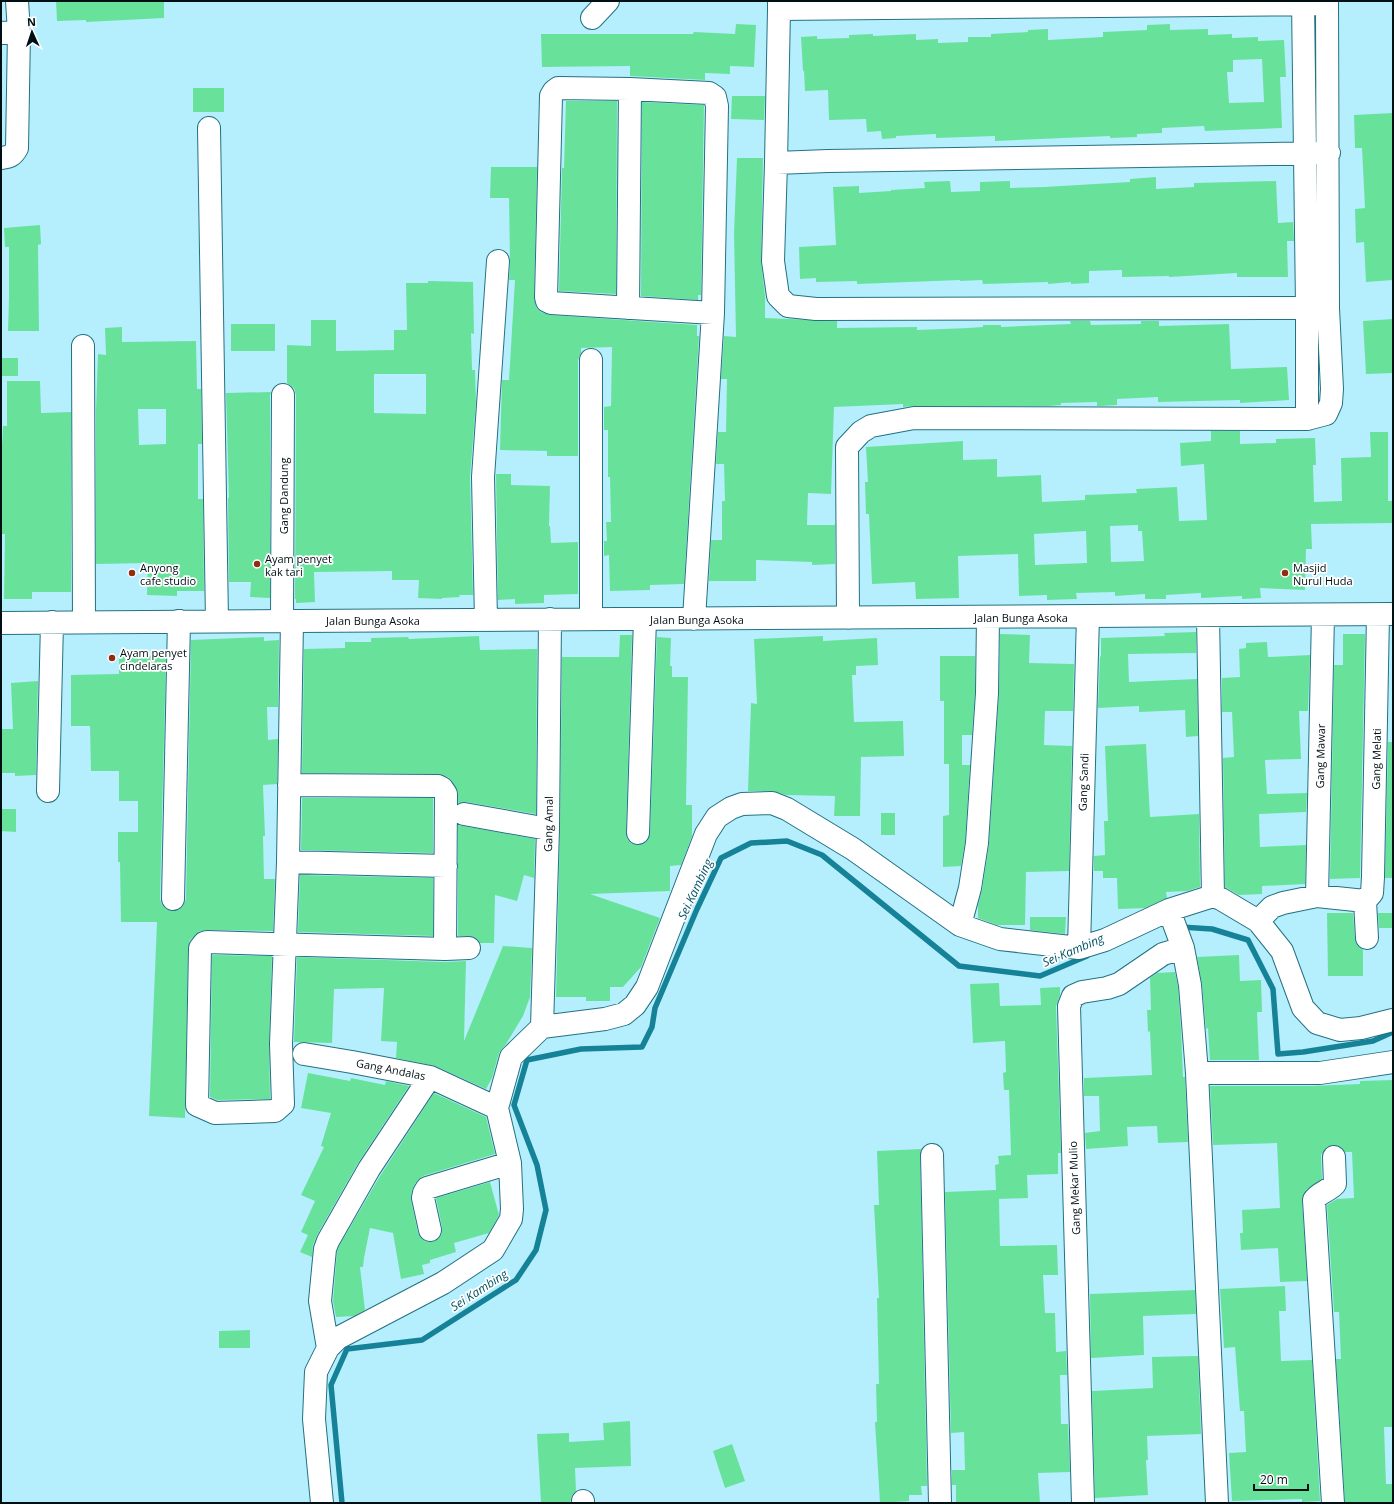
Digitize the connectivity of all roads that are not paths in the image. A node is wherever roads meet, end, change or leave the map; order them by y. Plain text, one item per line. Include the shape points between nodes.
1 (17, 1) edge
2 (608, 1) edge
3 (1327, 2) edge
4 (1303, 3) edge
5 (779, 5) edge
6 (592, 18) dead end
7 (10, 33) edge
8 (630, 89) junction
9 (209, 128) dead end
10 (1328, 153) junction
11 (1305, 154) junction
12 (1, 158) edge
13 (776, 163) junction
14 (498, 261) dead end
15 (1307, 307) junction
16 (628, 308) junction
17 (1328, 308) junction
18 (713, 312) junction
19 (83, 346) dead end
20 (591, 360) dead end
21 (283, 395) dead end
22 (1306, 419) junction
23 (1323, 615) junction
24 (1386, 615) edge
25 (1088, 616) junction
26 (1208, 616) junction
27 (988, 617) junction
28 (848, 618) junction
29 (591, 619) junction
30 (645, 619) junction
31 (694, 619) junction
32 (486, 620) junction
33 (550, 620) junction
34 (217, 621) junction
35 (287, 621) junction
36 (52, 622) junction
37 (84, 622) junction
38 (179, 622) junction
39 (1, 623) edge
40 (289, 785) junction
41 (48, 790) dead end
42 (464, 814) dead end
43 (548, 829) junction
44 (638, 833) dead end
45 (288, 862) junction
46 (446, 866) junction
47 (1213, 896) junction
48 (1317, 896) junction
49 (174, 899) dead end
50 (1365, 901) junction
51 (1171, 915) junction
52 (1258, 921) junction
53 (960, 925) junction
54 (1367, 938) dead end
55 (286, 945) junction
56 (1182, 945) junction
57 (469, 948) dead end
58 (1078, 948) junction
59 (445, 949) junction
60 (1393, 1020) edge
61 (542, 1028) junction
62 (304, 1054) dead end
63 (1393, 1062) edge
64 (1197, 1073) junction
65 (430, 1077) junction
66 (497, 1108) junction
67 (932, 1155) dead end
68 (1334, 1157) dead end
69 (510, 1163) junction
70 (430, 1230) dead end
71 (328, 1348) junction
72 (322, 1503) edge
73 (940, 1503) edge
74 (1083, 1503) edge
75 (1217, 1503) edge
76 (1333, 1503) edge

1 - 7 street
2 - 6 street
3 - 4 street
3 - 10 street
4 - 5 street
4 - 11 street
5 - 13 street
7 - 12 street via 17,148 14,154
8 - 16 street
8 - 16 street via 558,88 551,96 546,297 551,303
8 - 18 street via 709,93 715,97 717,106
9 - 34 street
10 - 11 street
10 - 17 street
11 - 13 street
11 - 15 street
13 - 15 street via 773,261 778,296 788,306 816,309
14 - 32 street via 483,470
15 - 17 street
15 - 22 street
16 - 18 street
17 - 22 street via 1331,403 1326,414
18 - 31 street
19 - 37 street
20 - 29 street
21 - 35 street, Gang Dandung
22 - 28 street via 914,418 871,426 861,432 847,447
23 - 24 street, Jalan Bunga Asoka
23 - 26 street, Jalan Bunga Asoka
23 - 48 street, Gang Mawar
24 - 50 street, Gang Melati via 1372,893
25 - 26 street, Jalan Bunga Asoka
25 - 27 street, Jalan Bunga Asoka
25 - 58 street, Gang Sandi
26 - 47 street
27 - 28 street, Jalan Bunga Asoka
27 - 53 street via 987,694 978,843
28 - 31 street, Jalan Bunga Asoka
29 - 30 street, Jalan Bunga Asoka
29 - 33 street, Jalan Bunga Asoka
30 - 31 street, Jalan Bunga Asoka
30 - 44 street
32 - 33 street, Jalan Bunga Asoka
32 - 35 street, Jalan Bunga Asoka
33 - 43 street, Gang Amal
34 - 35 street, Jalan Bunga Asoka
34 - 38 street, Jalan Bunga Asoka
35 - 40 street, Gang Dandung
36 - 37 street, Jalan Bunga Asoka
36 - 39 street, Jalan Bunga Asoka
36 - 41 street
37 - 38 street, Jalan Bunga Asoka
38 - 49 street
40 - 45 street, Gang Dandung
40 - 46 street via 442,788 446,794
42 - 43 street
43 - 61 street, Gang Amal
45 - 46 street
45 - 55 street, Gang Dandung
46 - 59 street
47 - 51 street
47 - 52 street
48 - 50 street
48 - 52 street via 1272,906
50 - 54 street
51 - 56 street
51 - 58 street
52 - 60 street via 1282,951 1303,1008 1317,1023 1340,1030
53 - 58 street via 1000,938
53 - 61 street via 853,849 787,809 772,803 742,804 717,817 706,834 647,987 635,1005 624,1014 605,1019
55 - 55 street via 281,1044 283,1104 275,1111 208,1111 196,1102 200,948 207,942
55 - 59 street
56 - 64 street via 1190,984
56 - 74 street, Gang Mekar Mulio via 1163,954 1119,984 1073,996 1069,1006
57 - 59 street
61 - 66 street via 512,1057
62 - 65 street, Gang Andalas
63 - 64 street via 1320,1073
64 - 75 street
65 - 66 street, Gang Andalas
65 - 71 street via 369,1169 328,1241 320,1301
66 - 69 street
67 - 73 street
68 - 76 street via 1335,1184 1314,1200
69 - 70 street via 427,1188 423,1198
69 - 71 street via 511,1219 493,1250 443,1283 338,1338
71 - 72 street via 316,1372 314,1419

